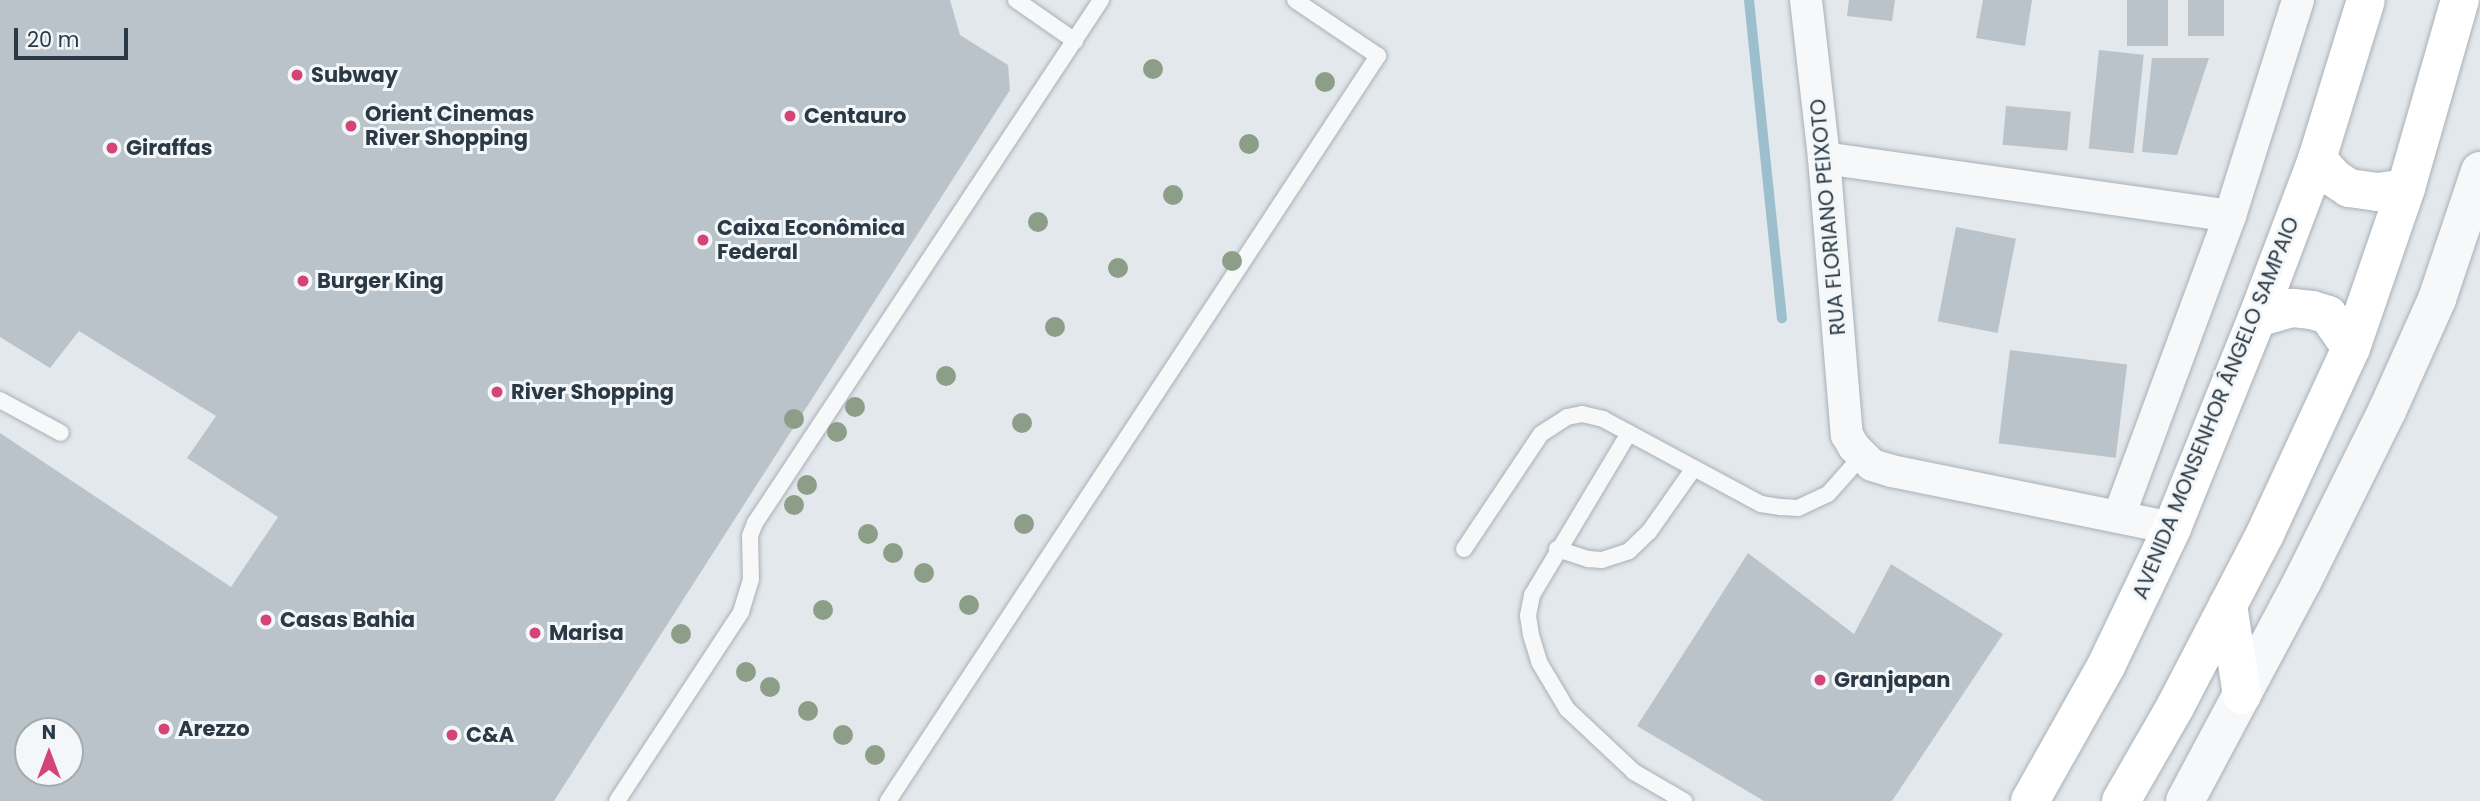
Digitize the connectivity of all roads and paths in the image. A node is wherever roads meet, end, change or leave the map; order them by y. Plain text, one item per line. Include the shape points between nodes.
1 (1016, 0) edge
2 (1101, 0) edge
3 (1295, 0) edge
4 (1806, 0) edge
5 (2298, 0) edge
6 (2366, 0) edge
7 (2460, 0) edge
8 (1075, 41) junction
9 (1824, 158) junction
10 (2317, 159) junction
11 (2480, 171) edge
12 (2406, 188) junction
13 (2230, 216) junction
14 (2473, 220) edge
15 (2257, 318) junction
16 (2351, 348) junction
17 (0, 400) edge
18 (61, 433) dead end
19 (1629, 433) junction
20 (1854, 446) junction
21 (1694, 468) junction
22 (2119, 516) junction
23 (2172, 528) junction
24 (1558, 549) junction
25 (1464, 550) dead end
26 (2228, 605) junction
27 (2242, 695) junction
28 (617, 801) edge
29 (888, 801) edge
30 (1684, 801) edge
31 (2030, 801) edge
32 (2121, 801) edge
33 (2185, 801) edge

1 - 8 lane
2 - 8 lane
3 - 29 lane via 1378,57
4 - 9 street, RUA FLORIANO PEIXOTO
5 - 13 street
6 - 10 main road, AVENIDA MONSENHOR ÂNGELO SAMPAIO
7 - 12 main road
8 - 28 lane via 755,523 750,536 751,579 741,612
9 - 13 street
9 - 20 street, RUA FLORIANO PEIXOTO
10 - 12 main road via 2349,188 2378,192
10 - 15 main road, AVENIDA MONSENHOR ÂNGELO SAMPAIO
11 - 14 street
12 - 16 main road
13 - 22 street
14 - 27 street via 2388,411
15 - 16 main road via 2293,308 2320,312 2328,315
15 - 23 main road, AVENIDA MONSENHOR ÂNGELO SAMPAIO
16 - 26 main road
17 - 18 lane
19 - 21 lane
19 - 24 lane
19 - 25 lane via 1582,414 1549,426
20 - 21 lane via 1828,494 1798,508 1761,504
20 - 22 street via 1892,471
21 - 24 lane via 1648,533 1629,551 1602,560
22 - 23 street
23 - 31 main road, AVENIDA MONSENHOR ÂNGELO SAMPAIO via 2106,666
24 - 30 lane via 1532,595 1528,616 1539,662 1567,709 1634,772
26 - 27 main road
26 - 32 main road
27 - 33 street

